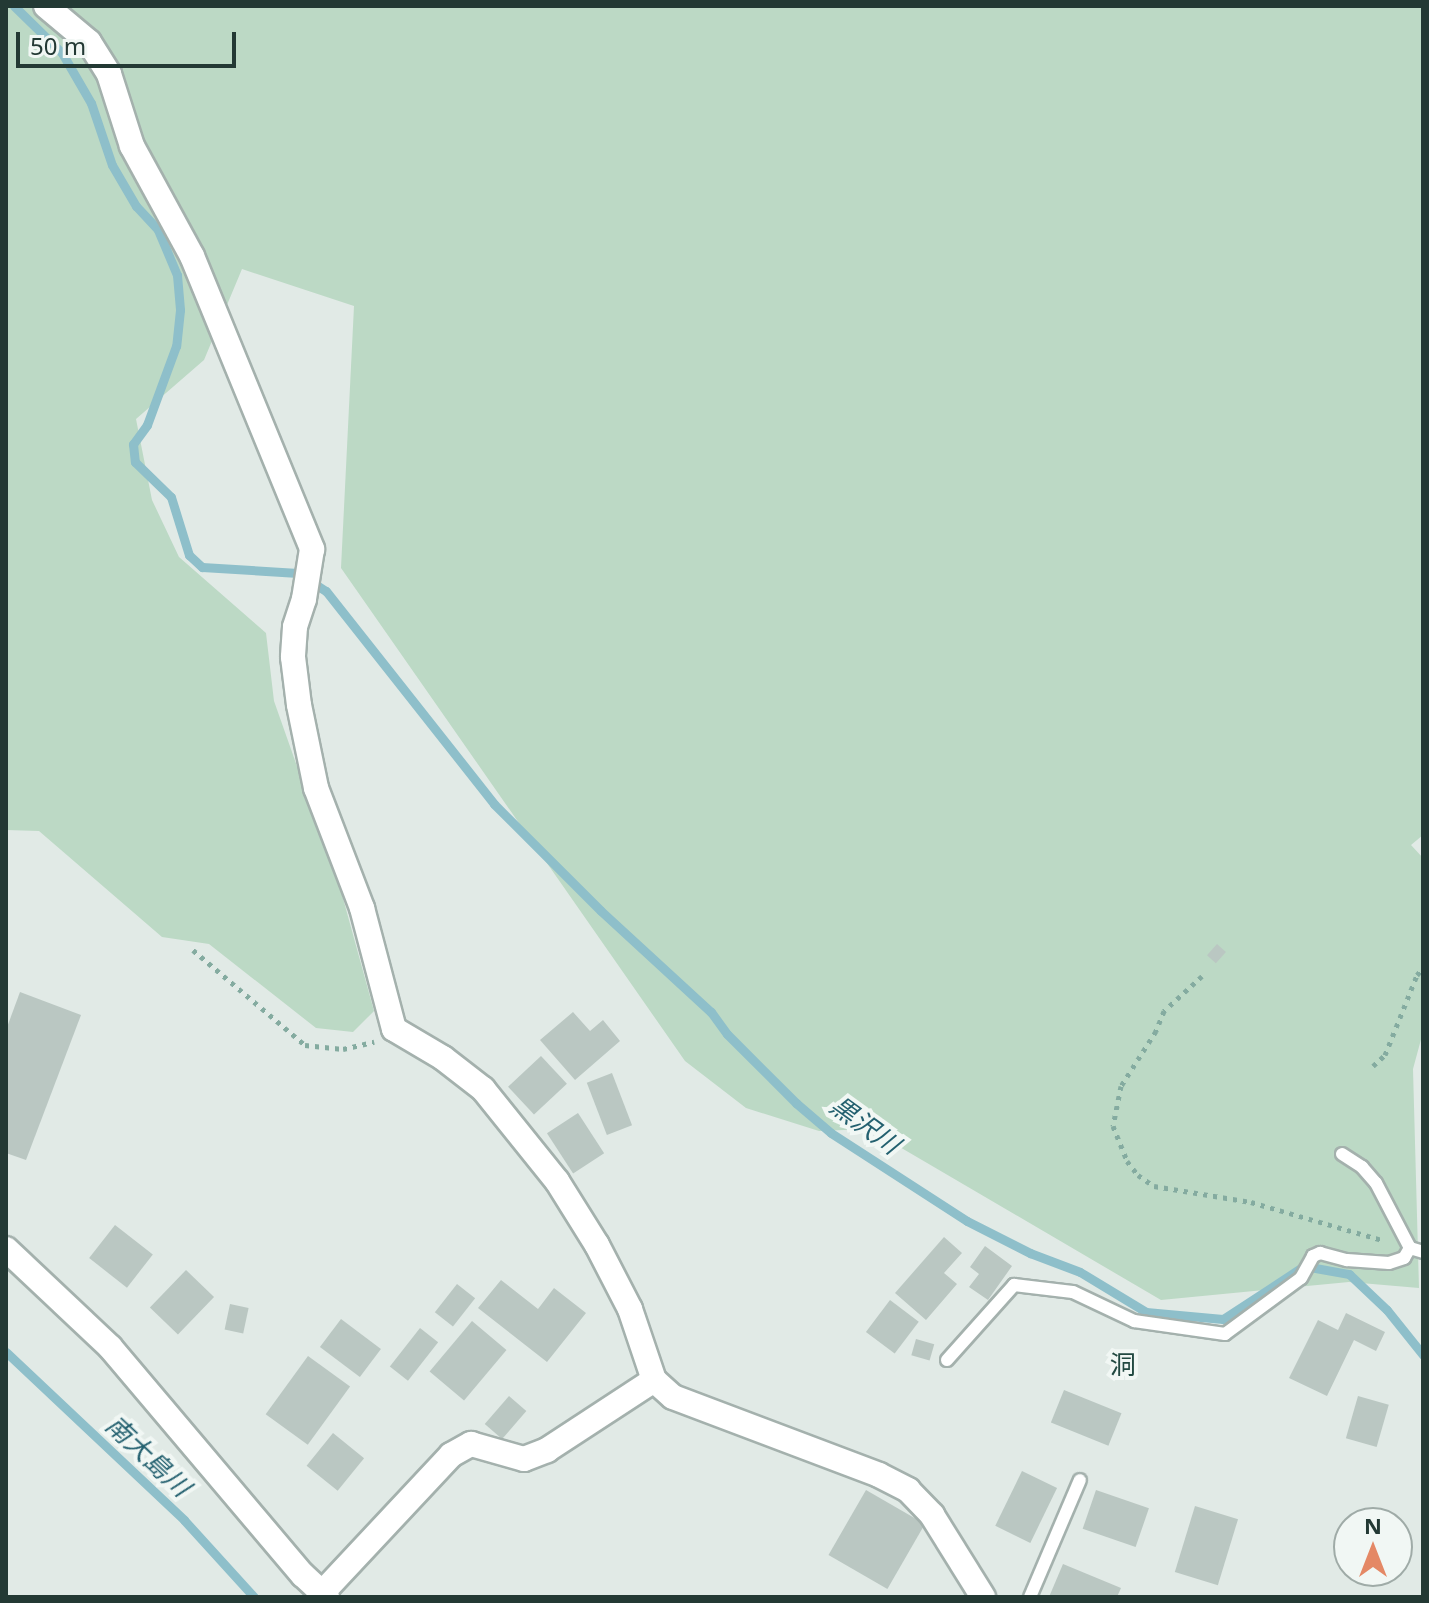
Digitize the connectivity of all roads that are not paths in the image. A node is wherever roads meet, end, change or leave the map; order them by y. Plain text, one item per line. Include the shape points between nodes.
1 (46, 6) edge
2 (1342, 1154) dead end
3 (1410, 1248) junction
4 (6, 1249) edge
5 (1423, 1252) edge
6 (947, 1360) dead end
7 (654, 1380) junction
8 (1080, 1480) dead end
9 (324, 1595) edge
10 (983, 1597) edge
11 (1030, 1597) edge

1 - 7 street via 89,42 109,74 132,146 192,256 312,549 293,657 316,788 362,908 394,1029 483,1089 557,1181 630,1309
2 - 3 lane via 1376,1183
3 - 5 lane
3 - 6 lane via 1404,1258 1389,1263 1313,1256 1301,1278 1225,1334 1134,1321 1073,1292 1014,1285
4 - 9 street via 110,1347
7 - 9 street via 547,1450 524,1459 471,1444 451,1455
7 - 10 street via 673,1397 908,1490 932,1515
8 - 11 lane

